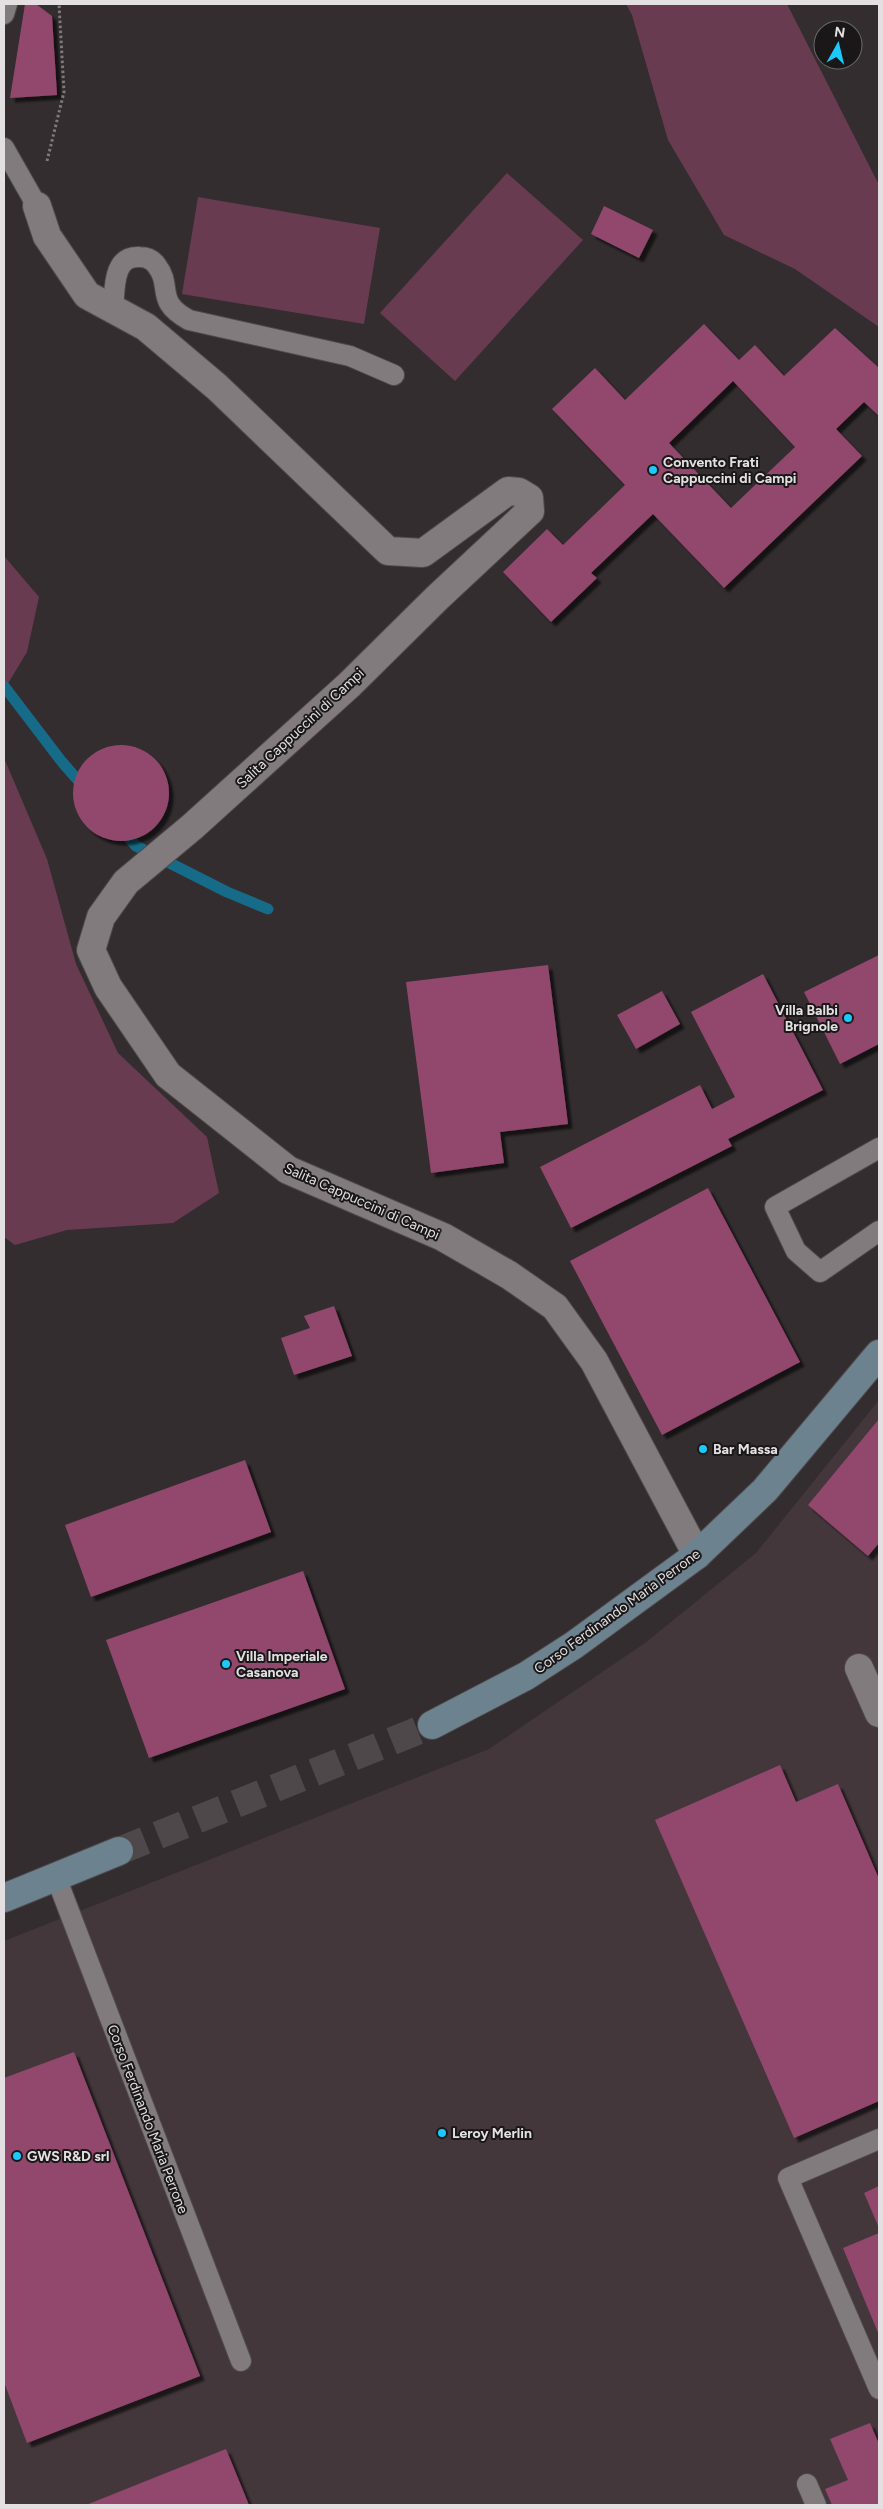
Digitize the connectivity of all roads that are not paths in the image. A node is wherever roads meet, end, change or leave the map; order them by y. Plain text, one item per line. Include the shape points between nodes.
1 (7, 4) edge
2 (4, 14) edge
3 (4, 148) edge
4 (37, 206) joint
5 (113, 309) junction
6 (394, 375) dead end
7 (879, 1148) edge
8 (879, 1231) edge
9 (879, 1354) edge
10 (697, 1555) junction
11 (859, 1668) dead end
12 (879, 1713) edge
13 (432, 1726) tunnel mouth
14 (118, 1851) tunnel mouth
15 (56, 1876) junction
16 (4, 1898) edge
17 (879, 2139) edge
18 (241, 2361) dead end
19 (879, 2389) edge
20 (807, 2484) dead end
21 (816, 2505) edge

1 - 2 lane
3 - 4 lane
4 - 5 street, Salita Cappuccini di Campi via 47,236 87,295
5 - 6 lane via 116,274 120,267 132,258 146,258 153,261 162,274 168,302 178,314 189,320 350,356
5 - 10 street, Salita Cappuccini di Campi via 146,327 217,387 388,552 423,553 508,492 519,492 529,498 530,511 517,526 334,698 192,827 126,882 102,917 91,950 108,987 168,1075 288,1170 443,1237 509,1275 555,1307 594,1361
7 - 8 lane via 775,1208 796,1251 820,1272
9 - 10 main road, Corso Ferdinando Maria Perrone via 766,1490
10 - 13 main road, Corso Ferdinando Maria Perrone via 526,1676
11 - 12 street
14 - 15 main road
15 - 16 main road
15 - 18 lane, Corso Ferdinando Maria Perrone
17 - 19 lane via 788,2178
20 - 21 lane

